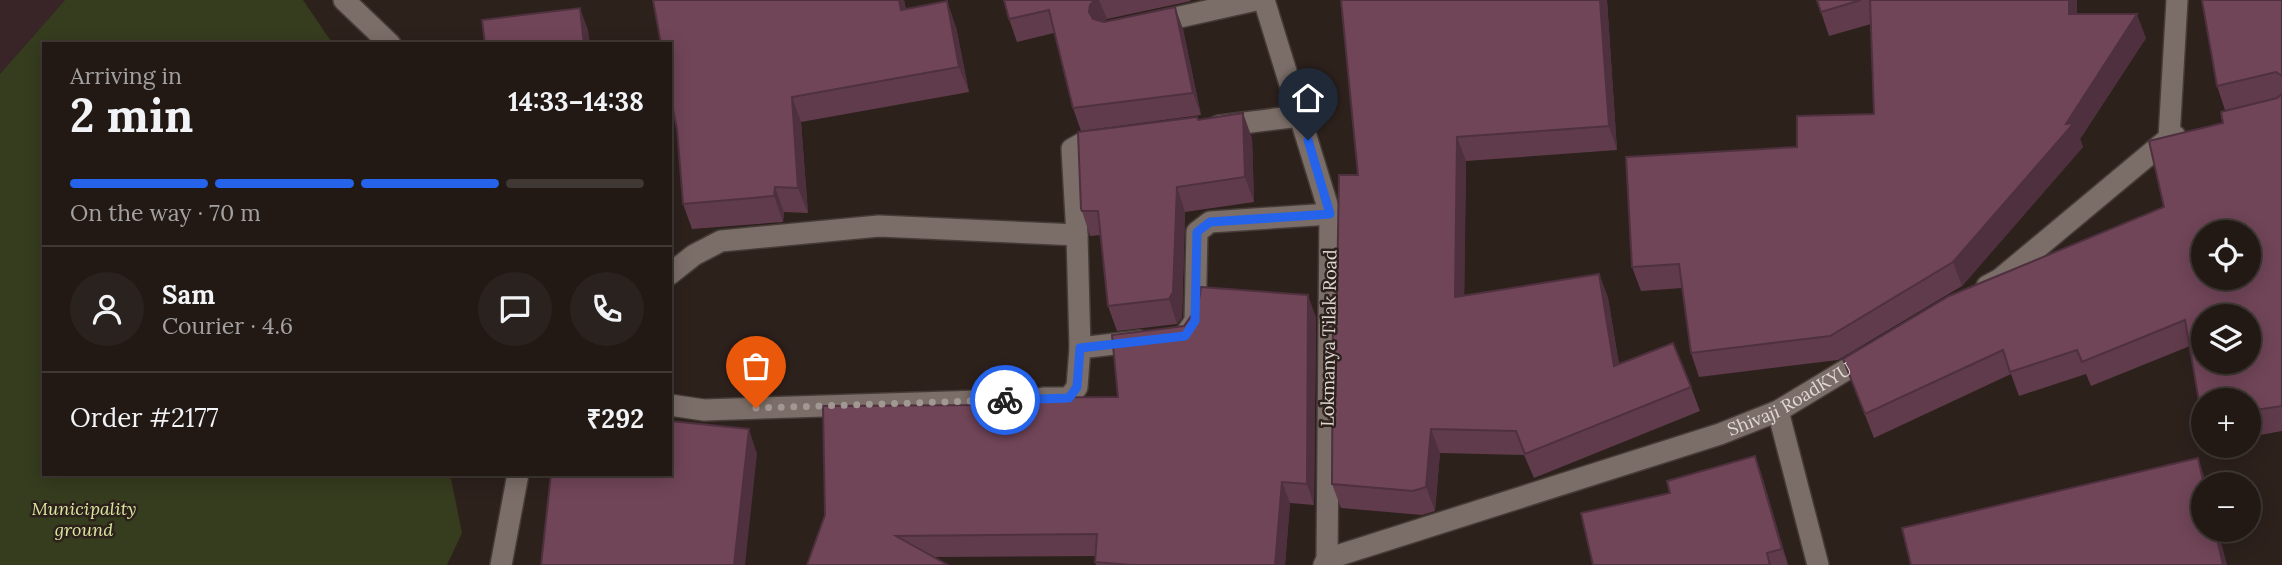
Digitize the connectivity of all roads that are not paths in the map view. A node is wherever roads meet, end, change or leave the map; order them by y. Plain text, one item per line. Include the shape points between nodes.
1 (344, 0) edge
2 (1256, 0) edge
3 (1264, 0) edge
4 (2177, 0) edge
5 (1137, 26) edge
6 (388, 42) edge
7 (1300, 116) junction
8 (1204, 128) edge
9 (2194, 132) edge
10 (2169, 138) junction
11 (1122, 139) edge
12 (1330, 214) junction
13 (1077, 235) junction
14 (672, 272) edge
15 (1965, 300) edge
16 (1080, 348) junction
17 (1883, 348) edge
18 (672, 405) edge
19 (1778, 411) junction
20 (518, 476) edge
21 (1325, 562) edge
22 (501, 565) edge
23 (1818, 565) edge

1 - 6 street
2 - 5 street
3 - 7 street, Lokmanya Tilak Road
4 - 10 street
7 - 8 street
7 - 12 street, Lokmanya Tilak Road
9 - 10 street
10 - 15 street via 2000,279
11 - 13 street via 1072,149
12 - 16 street via 1210,222 1197,232 1195,321 1185,336
12 - 21 street, Lokmanya Tilak Road
13 - 14 street via 879,226 722,241
13 - 16 street
16 - 18 street via 1077,387 1069,398 704,410
17 - 19 street, Shivaji RoadKYU
19 - 21 street, Shivaji RoadKYU
19 - 23 street
20 - 22 street

